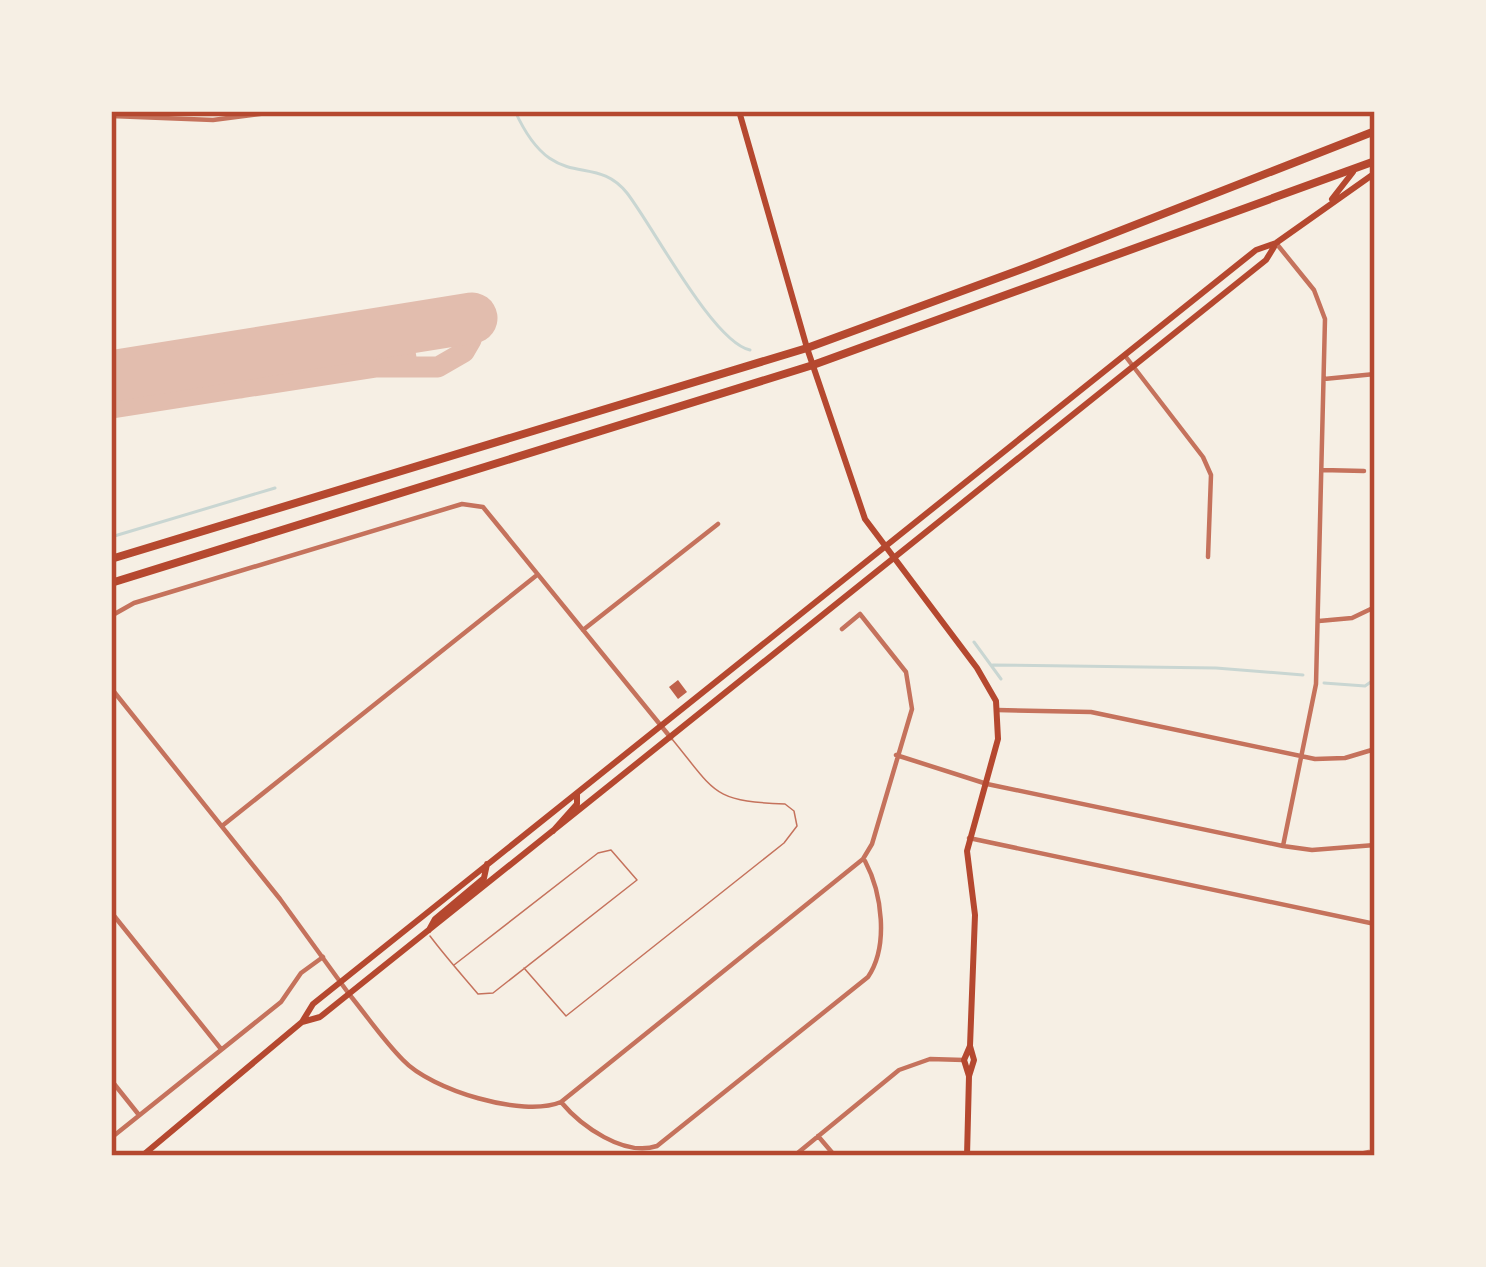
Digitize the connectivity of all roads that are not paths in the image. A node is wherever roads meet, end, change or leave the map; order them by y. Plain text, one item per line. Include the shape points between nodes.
1 (282, 111) edge
2 (740, 111) edge
3 (111, 116) edge
4 (1375, 131) edge
5 (1375, 158) edge
6 (1375, 173) edge
7 (1329, 203) junction
8 (1276, 244) junction
9 (807, 347) junction
10 (1125, 355) junction
11 (813, 365) junction
12 (1133, 366) junction
13 (1375, 374) edge
14 (1324, 379) junction
15 (1322, 470) junction
16 (1364, 471) dead end
17 (718, 524) dead end
18 (885, 545) junction
19 (895, 557) junction
20 (1208, 557) dead end
21 (111, 560) edge
22 (538, 574) junction
23 (111, 583) edge
24 (1375, 608) edge
25 (111, 616) edge
26 (1319, 621) junction
27 (842, 629) dead end
28 (583, 630) junction
29 (111, 688) edge
30 (997, 710) junction
31 (661, 726) junction
32 (671, 738) junction
33 (1375, 749) edge
34 (896, 754) junction
35 (1301, 757) junction
36 (987, 784) junction
37 (577, 793) junction
38 (222, 826) junction
39 (552, 834) junction
40 (969, 838) junction
41 (1375, 845) edge
42 (1282, 846) junction
43 (863, 859) junction
44 (487, 864) junction
45 (111, 911) edge
46 (1375, 924) edge
47 (427, 933) junction
48 (323, 957) junction
49 (454, 965) junction
50 (524, 968) junction
51 (340, 982) junction
52 (349, 994) junction
53 (302, 1022) junction
54 (970, 1046) junction
55 (221, 1049) junction
56 (964, 1060) junction
57 (969, 1076) junction
58 (111, 1080) edge
59 (561, 1102) junction
60 (139, 1115) junction
61 (818, 1136) junction
62 (111, 1138) edge
63 (1369, 1152) dead end
64 (142, 1156) edge
65 (794, 1156) edge
66 (835, 1156) edge
67 (968, 1156) edge
68 (1351, 1156) edge

1 - 3 street via 213,120
2 - 9 main road
4 - 9 highway
5 - 7 main road
5 - 11 highway
6 - 7 main road
7 - 8 main road
8 - 10 main road via 1256,250
8 - 12 main road
8 - 14 street via 1322,306
9 - 11 main road
9 - 21 highway
10 - 12 street
10 - 18 main road
11 - 18 main road via 865,519
11 - 23 highway
12 - 19 main road
12 - 20 street via 1211,475
13 - 14 street
14 - 15 street
15 - 16 street
15 - 26 street
17 - 28 street
18 - 19 main road
18 - 31 main road
19 - 30 main road via 988,684
19 - 32 main road
22 - 25 street via 482,508 462,504
22 - 28 street
22 - 38 street
24 - 26 street
26 - 35 street
27 - 34 street via 860,614 906,672 912,710
28 - 31 street
29 - 38 street
30 - 35 street via 1091,712
30 - 36 main road
31 - 32 street
31 - 37 main road
32 - 39 main road
32 - 50 lane via 718,794 785,804 797,826 566,1016
33 - 35 street
34 - 36 street
34 - 43 street
35 - 42 street
36 - 40 main road
36 - 42 street
37 - 39 main road
37 - 44 main road
38 - 48 street
39 - 47 main road
40 - 46 street
40 - 54 main road
41 - 42 street
43 - 59 street
43 - 59 street via 881,906 868,977 654,1148 602,1136
44 - 47 main road via 484,878
44 - 51 main road
45 - 55 street
47 - 49 lane
47 - 52 main road
48 - 51 street
48 - 55 street
49 - 50 lane via 478,994 493,993
49 - 50 lane via 611,850 637,880
51 - 52 street
51 - 53 main road
52 - 53 main road
52 - 59 street via 405,1064 433,1081 528,1109
53 - 64 main road
54 - 56 main road
54 - 57 main road
55 - 60 street
56 - 57 main road
56 - 61 street via 930,1059 899,1070
57 - 67 main road
58 - 60 street
60 - 62 street
61 - 65 street
61 - 66 street
63 - 68 street

